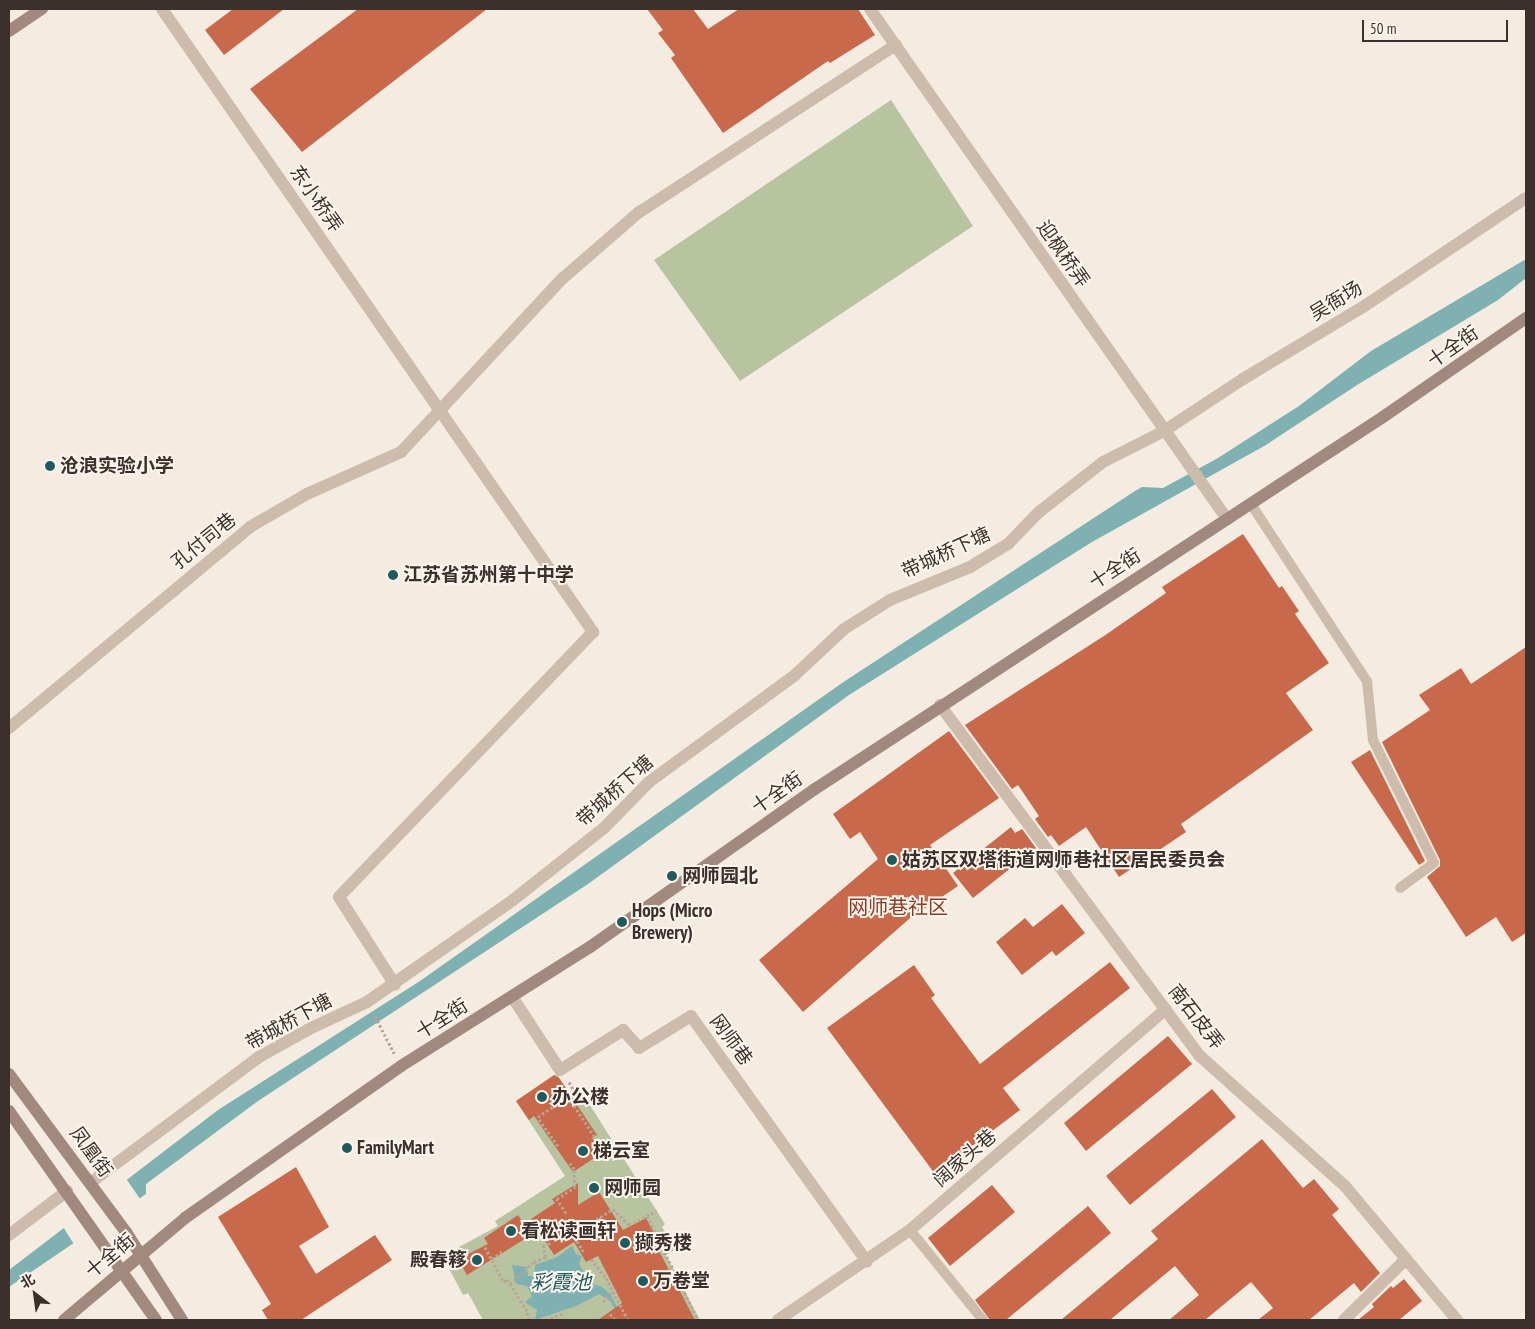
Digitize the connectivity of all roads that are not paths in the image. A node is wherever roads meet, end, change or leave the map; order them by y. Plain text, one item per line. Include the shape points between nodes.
1 (42, 9) edge
2 (162, 9) edge
3 (870, 9) edge
4 (9, 31) edge
5 (896, 45) junction
6 (1526, 198) edge
7 (1526, 318) edge
8 (439, 410) junction
9 (1164, 431) junction
10 (1251, 504) junction
11 (1227, 519) junction
12 (940, 705) junction
13 (9, 728) edge
14 (1400, 888) dead end
15 (395, 985) junction
16 (513, 998) junction
17 (1166, 1010) junction
18 (9, 1074) edge
19 (9, 1111) edge
20 (90, 1183) junction
21 (67, 1191) junction
22 (910, 1230) junction
23 (9, 1235) edge
24 (141, 1254) junction
25 (1406, 1259) junction
26 (867, 1262) junction
27 (121, 1271) junction
28 (64, 1320) edge
29 (156, 1320) edge
30 (182, 1320) edge
31 (778, 1320) edge
32 (983, 1320) edge
33 (1344, 1320) edge
34 (1457, 1320) edge

1 - 4 main road
2 - 8 street, 东小桥弄
3 - 5 street, 迎枫桥弄
5 - 8 street, 孔付司巷 via 638,213 562,279
5 - 9 street, 迎枫桥弄
6 - 9 street, 吴衙场 via 1363,307
7 - 10 main road, 十全街
8 - 13 street, 孔付司巷 via 401,452 307,494 250,527
8 - 15 street, 东小桥弄 via 593,632 339,897
9 - 11 street, 迎枫桥弄
9 - 15 street, 带城桥下塘 via 1103,462 1039,512 1008,544 970,566 890,600 844,629 796,675 649,782 604,828
10 - 11 main road, 十全街
10 - 14 lane via 1367,681 1373,740 1434,863
11 - 12 main road, 十全街
12 - 16 main road, 十全街
12 - 17 street, 南石皮弄
15 - 20 street, 带城桥下塘 via 259,1058
16 - 24 main road, 十全街 via 401,1066 185,1218
16 - 26 street, 网师巷 via 560,1070 623,1030 639,1048 691,1016
17 - 22 street, 阔家头巷
17 - 25 street, 南石皮弄 via 1200,1056 1345,1186
18 - 20 main road, 凤凰街
19 - 21 main road
20 - 24 main road, 凤凰街
21 - 23 street
21 - 27 main road
22 - 26 street, 阔家头巷
22 - 32 lane
24 - 27 main road, 十全街
24 - 30 main road, 凤凰街
25 - 33 street
25 - 34 street, 南石皮弄
26 - 31 street, 阔家头巷
27 - 28 main road, 十全街
27 - 29 main road

